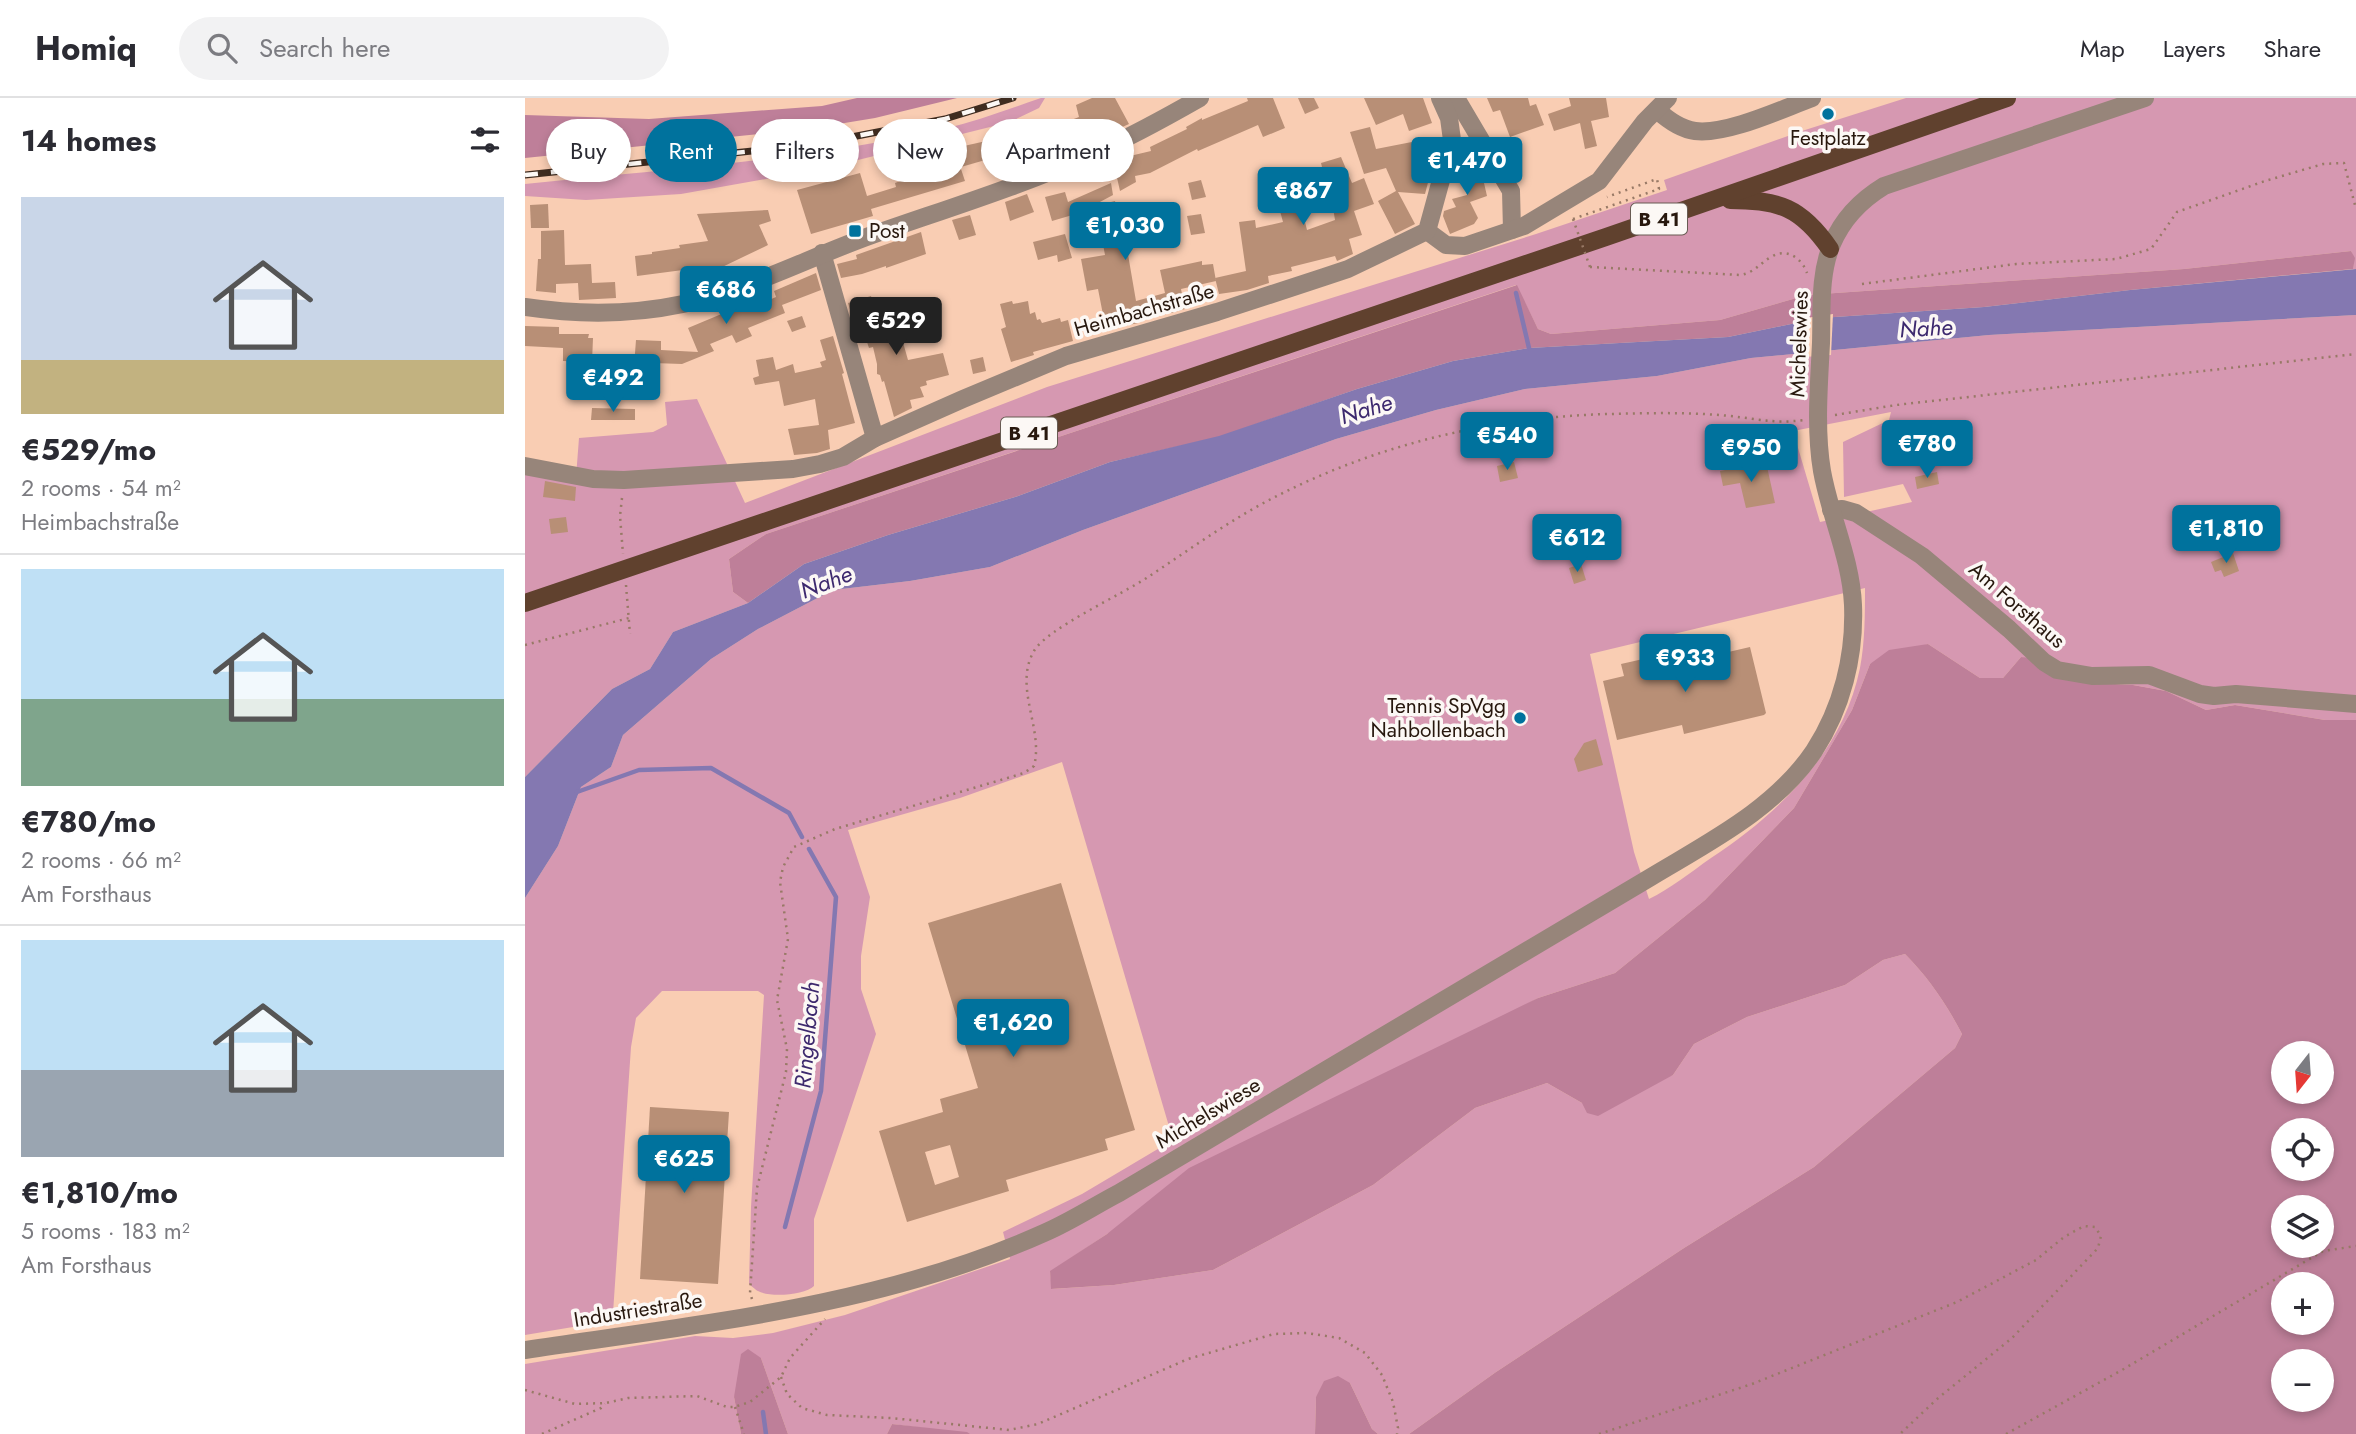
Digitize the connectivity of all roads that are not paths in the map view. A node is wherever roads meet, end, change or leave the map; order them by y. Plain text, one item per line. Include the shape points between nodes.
1 (1200, 98) edge
2 (1440, 98) edge
3 (1456, 98) edge
4 (1812, 98) edge
5 (2007, 98) edge
6 (2145, 98) edge
7 (1662, 104) edge
8 (1712, 200) junction
9 (1513, 230) junction
10 (1427, 231) junction
11 (1830, 249) junction
12 (822, 253) junction
13 (525, 307) edge
14 (875, 438) junction
15 (525, 466) edge
16 (1831, 510) junction
17 (525, 603) edge
18 (2356, 704) edge
19 (1651, 877) joint
20 (757, 1315) joint
21 (525, 1350) edge

1 - 12 street via 1089,155
2 - 10 street via 1452,140
3 - 9 street via 1511,191
4 - 7 street via 1716,131 1681,127
5 - 8 main road, B 41
6 - 11 street, Michelswies via 1884,186 1849,215
7 - 9 street via 1599,181
8 - 11 main road via 1765,201 1789,208 1807,220
8 - 17 main road, B 41
9 - 10 street via 1465,246 1438,241
10 - 14 street, Heimbachstraße via 1348,269 1066,356
11 - 16 street, Michelswies via 1816,278 1822,468
12 - 13 street via 684,304 608,314
12 - 14 street
14 - 15 street, Heimbachstraße via 843,457 793,469 624,481
16 - 18 street, Am Forsthaus via 1856,513 1922,556 2057,670 2092,676 2149,675 2214,696
16 - 19 street, Michelswies via 1849,573 1853,607 1848,669 1828,726 1795,776 1765,804
19 - 20 street, Michelswiese via 1045,1233 964,1264 834,1301
20 - 21 street, Industriestraße

